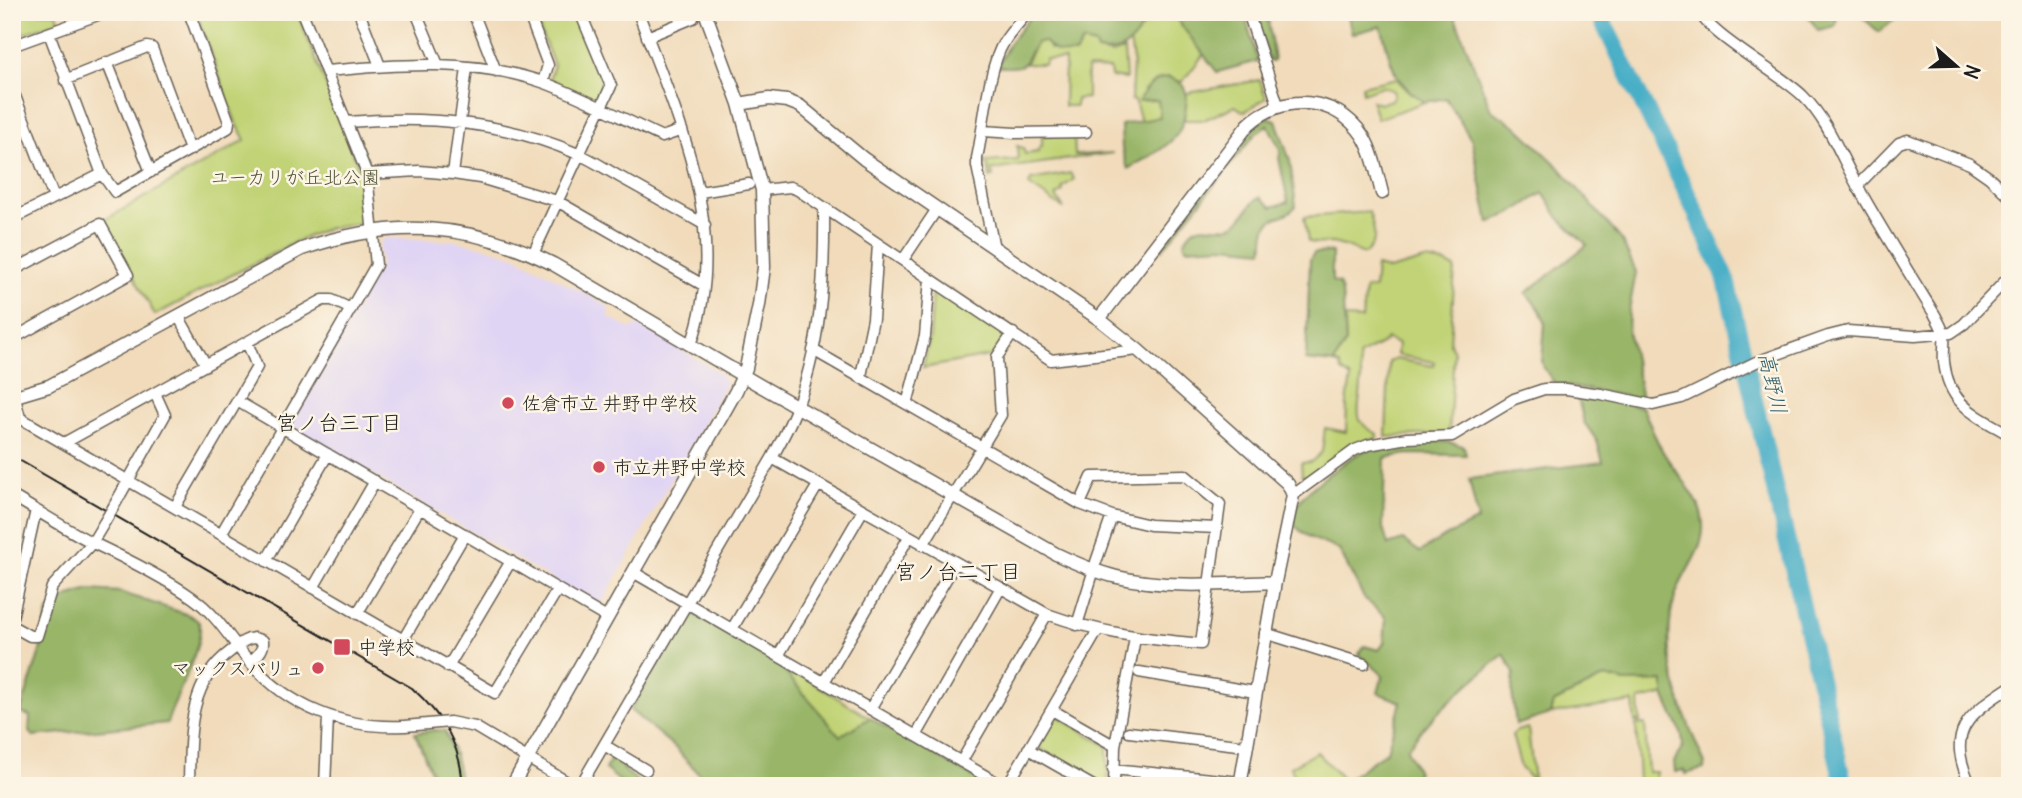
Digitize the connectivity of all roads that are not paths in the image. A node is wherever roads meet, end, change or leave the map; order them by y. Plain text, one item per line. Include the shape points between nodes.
1 (106, 12) edge
2 (189, 12) edge
3 (302, 12) edge
4 (359, 12) edge
5 (416, 12) edge
6 (472, 12) edge
7 (542, 12) edge
8 (580, 12) edge
9 (638, 12) edge
10 (1028, 12) edge
11 (1248, 12) edge
12 (1700, 12) edge
13 (529, 15) edge
14 (699, 15) edge
15 (48, 33) junction
16 (647, 37) junction
17 (13, 46) edge
18 (107, 62) junction
19 (438, 65) junction
20 (380, 66) junction
21 (467, 68) junction
22 (326, 71) junction
23 (496, 71) junction
24 (65, 80) junction
25 (543, 82) junction
26 (12, 97) edge
27 (739, 104) junction
28 (1278, 105) junction
29 (600, 107) junction
30 (460, 121) junction
31 (347, 122) junction
32 (682, 130) junction
33 (983, 131) junction
34 (1086, 132) dead end
35 (190, 150) junction
36 (579, 154) junction
37 (151, 172) junction
38 (102, 174) junction
39 (367, 174) junction
40 (453, 174) junction
41 (749, 184) dead end
42 (1857, 186) junction
43 (762, 190) junction
44 (700, 192) junction
45 (1382, 192) dead end
46 (2010, 197) edge
47 (54, 198) junction
48 (557, 201) junction
49 (824, 207) junction
50 (937, 209) junction
51 (12, 219) edge
52 (705, 225) junction
53 (373, 230) junction
54 (878, 244) junction
55 (994, 248) junction
56 (533, 254) junction
57 (903, 260) junction
58 (12, 271) edge
59 (2010, 276) edge
60 (930, 279) junction
61 (703, 285) junction
62 (351, 309) junction
63 (1099, 319) junction
64 (181, 321) dead end
65 (1013, 333) junction
66 (1944, 335) junction
67 (12, 339) edge
68 (247, 342) junction
69 (691, 345) junction
70 (813, 350) junction
71 (1138, 350) junction
72 (206, 365) junction
73 (743, 376) junction
74 (861, 376) junction
75 (13, 393) edge
76 (155, 393) junction
77 (237, 401) junction
78 (908, 404) junction
79 (797, 406) junction
80 (282, 427) junction
81 (2010, 435) edge
82 (64, 443) junction
83 (982, 447) junction
84 (328, 454) junction
85 (772, 458) junction
86 (128, 481) junction
87 (375, 481) junction
88 (818, 485) junction
89 (953, 495) junction
90 (1293, 495) junction
91 (12, 496) edge
92 (1080, 504) junction
93 (174, 508) junction
94 (420, 508) junction
95 (36, 510) junction
96 (863, 510) junction
97 (1112, 516) junction
98 (1217, 527) junction
99 (220, 534) junction
100 (465, 534) junction
101 (909, 537) junction
102 (92, 542) junction
103 (923, 545) junction
104 (266, 561) junction
105 (511, 561) junction
106 (1096, 562) dead end
107 (955, 564) junction
108 (633, 572) junction
109 (1092, 576) dead end
110 (1275, 582) junction
111 (1209, 584) junction
112 (313, 588) junction
113 (558, 589) junction
114 (1000, 589) junction
115 (687, 603) junction
116 (358, 614) junction
117 (1047, 614) junction
118 (12, 618) edge
119 (607, 618) junction
120 (1077, 625) junction
121 (12, 626) edge
122 (732, 629) junction
123 (1098, 630) junction
124 (1265, 633) junction
125 (1135, 638) junction
126 (403, 640) junction
127 (237, 646) junction
128 (778, 656) junction
129 (249, 662) junction
130 (1364, 664) dead end
131 (449, 667) junction
132 (1139, 673) dead end
133 (824, 682) junction
134 (2010, 687) edge
135 (1255, 692) junction
136 (870, 709) junction
137 (1052, 710) junction
138 (328, 717) junction
139 (1129, 732) dead end
140 (916, 736) junction
141 (604, 745) junction
142 (1115, 746) junction
143 (1246, 746) junction
144 (1028, 749) junction
145 (527, 759) junction
146 (961, 762) junction
147 (646, 769) dead end
148 (1113, 769) junction
149 (1165, 780) edge
150 (1240, 784) edge
151 (189, 786) edge
152 (325, 786) edge
153 (512, 786) edge
154 (574, 786) edge
155 (580, 786) edge
156 (1005, 786) edge
157 (1093, 786) edge
158 (1114, 786) edge
159 (1971, 786) edge

1 - 15 street
2 - 35 street via 229,122 228,128
3 - 22 street
4 - 20 street
5 - 19 street
6 - 23 street
7 - 13 street
8 - 29 street via 611,86
9 - 16 street
10 - 33 street via 998,55
11 - 28 street
12 - 42 street via 1714,32 1803,96 1829,128
13 - 25 street via 548,65
14 - 16 street
14 - 27 street
15 - 17 street
15 - 24 street
16 - 32 street
18 - 24 street
18 - 35 street via 152,48
18 - 37 street
19 - 20 street
19 - 21 street
20 - 22 street
21 - 23 street
21 - 30 street
22 - 31 street
23 - 25 street
24 - 38 street
25 - 29 street
26 - 47 street
27 - 43 street
27 - 50 street via 769,99 800,106 864,159
28 - 45 street via 1311,103 1333,110 1351,123 1367,145
28 - 63 street via 1248,125
29 - 32 street via 662,137
29 - 36 street
30 - 31 street
30 - 36 street via 491,125
30 - 40 street
31 - 39 street
32 - 44 street
33 - 34 street
33 - 55 street via 977,166
35 - 37 street
36 - 48 street
36 - 52 street
37 - 38 street via 115,192
38 - 47 street
39 - 40 street
39 - 53 street
40 - 48 street
41 - 44 street
42 - 46 street via 1899,143 1908,140 1970,164
42 - 66 street
43 - 49 street via 790,187
43 - 73 street via 764,267
44 - 52 street
47 - 51 street
48 - 56 street
48 - 61 street
49 - 54 street
49 - 70 street via 821,302
50 - 55 street
50 - 57 street
52 - 61 street
53 - 56 street via 459,231
53 - 62 street via 376,265
53 - 75 street via 302,249 49,386
54 - 57 street
54 - 74 street via 873,319
55 - 63 street
56 - 69 street
57 - 60 street
58 - 67 street via 100,224 128,275
59 - 66 street via 1964,324
60 - 65 street
60 - 78 street via 925,336
61 - 69 street
62 - 68 street via 323,300
62 - 80 street
63 - 71 street
64 - 72 street
65 - 71 street via 1051,360
65 - 83 street via 998,356 1001,415
66 - 81 street via 1943,360 1950,391
66 - 90 street via 1848,331 1756,362 1682,398 1653,405 1566,389 1535,391 1452,436 1406,438 1355,450
68 - 72 street
68 - 77 street via 257,366
69 - 73 street
70 - 74 street
70 - 79 street
71 - 90 street via 1276,472
72 - 76 street
73 - 79 street
73 - 108 street
74 - 78 street
75 - 82 street via 20,418
76 - 82 street
76 - 86 street via 165,415
77 - 80 street
77 - 93 street
78 - 83 street
79 - 85 street
79 - 89 street
80 - 84 street
80 - 99 street
82 - 86 street
83 - 89 street
83 - 92 street
84 - 87 street
84 - 104 street
85 - 88 street
85 - 115 street
86 - 93 street
86 - 102 street, bridge
87 - 94 street
87 - 112 street
88 - 96 street
88 - 122 street
89 - 103 street
89 - 111 street via 1093,570 1166,584
90 - 110 street
91 - 95 street
92 - 97 street
92 - 98 street via 1092,477 1185,475 1220,505
93 - 99 street
94 - 100 street
94 - 116 street
95 - 102 street
95 - 118 street
96 - 101 street
96 - 128 street
97 - 98 street via 1159,526
97 - 106 street
98 - 111 street
99 - 104 street
100 - 105 street
100 - 126 street
101 - 103 street
101 - 133 street
102 - 121 street via 52,587 37,636
102 - 127 street via 191,596
103 - 107 street
104 - 112 street
105 - 113 street
105 - 131 street
107 - 114 street
107 - 136 street
108 - 115 street
108 - 119 street
109 - 120 street
110 - 111 street
110 - 124 street
111 - 125 street via 1201,643
112 - 116 street
113 - 119 street
113 - 131 street via 495,694
114 - 117 street
114 - 140 street
115 - 122 street
115 - 141 street
116 - 126 street
117 - 120 street
117 - 146 street
119 - 145 street
120 - 123 street
122 - 128 street
123 - 125 street
123 - 137 street
124 - 130 street
124 - 135 street
125 - 142 street
126 - 131 street
127 - 129 street
127 - 129 street via 250,638 263,641 261,651
127 - 151 street via 214,665 195,702
128 - 133 street
129 - 138 street via 279,690
132 - 135 street
133 - 136 street
134 - 159 street via 1984,703 1967,722 1959,755
135 - 143 street
136 - 140 street
137 - 142 street
137 - 144 street
138 - 145 street, bridge via 360,725 442,722 475,727
138 - 152 street
139 - 143 street
140 - 146 street
141 - 147 street
141 - 155 street
142 - 148 street
143 - 150 street
144 - 156 street
144 - 157 street
145 - 153 street
145 - 154 street
146 - 156 street
148 - 149 street
148 - 158 street
149 - 150 street

